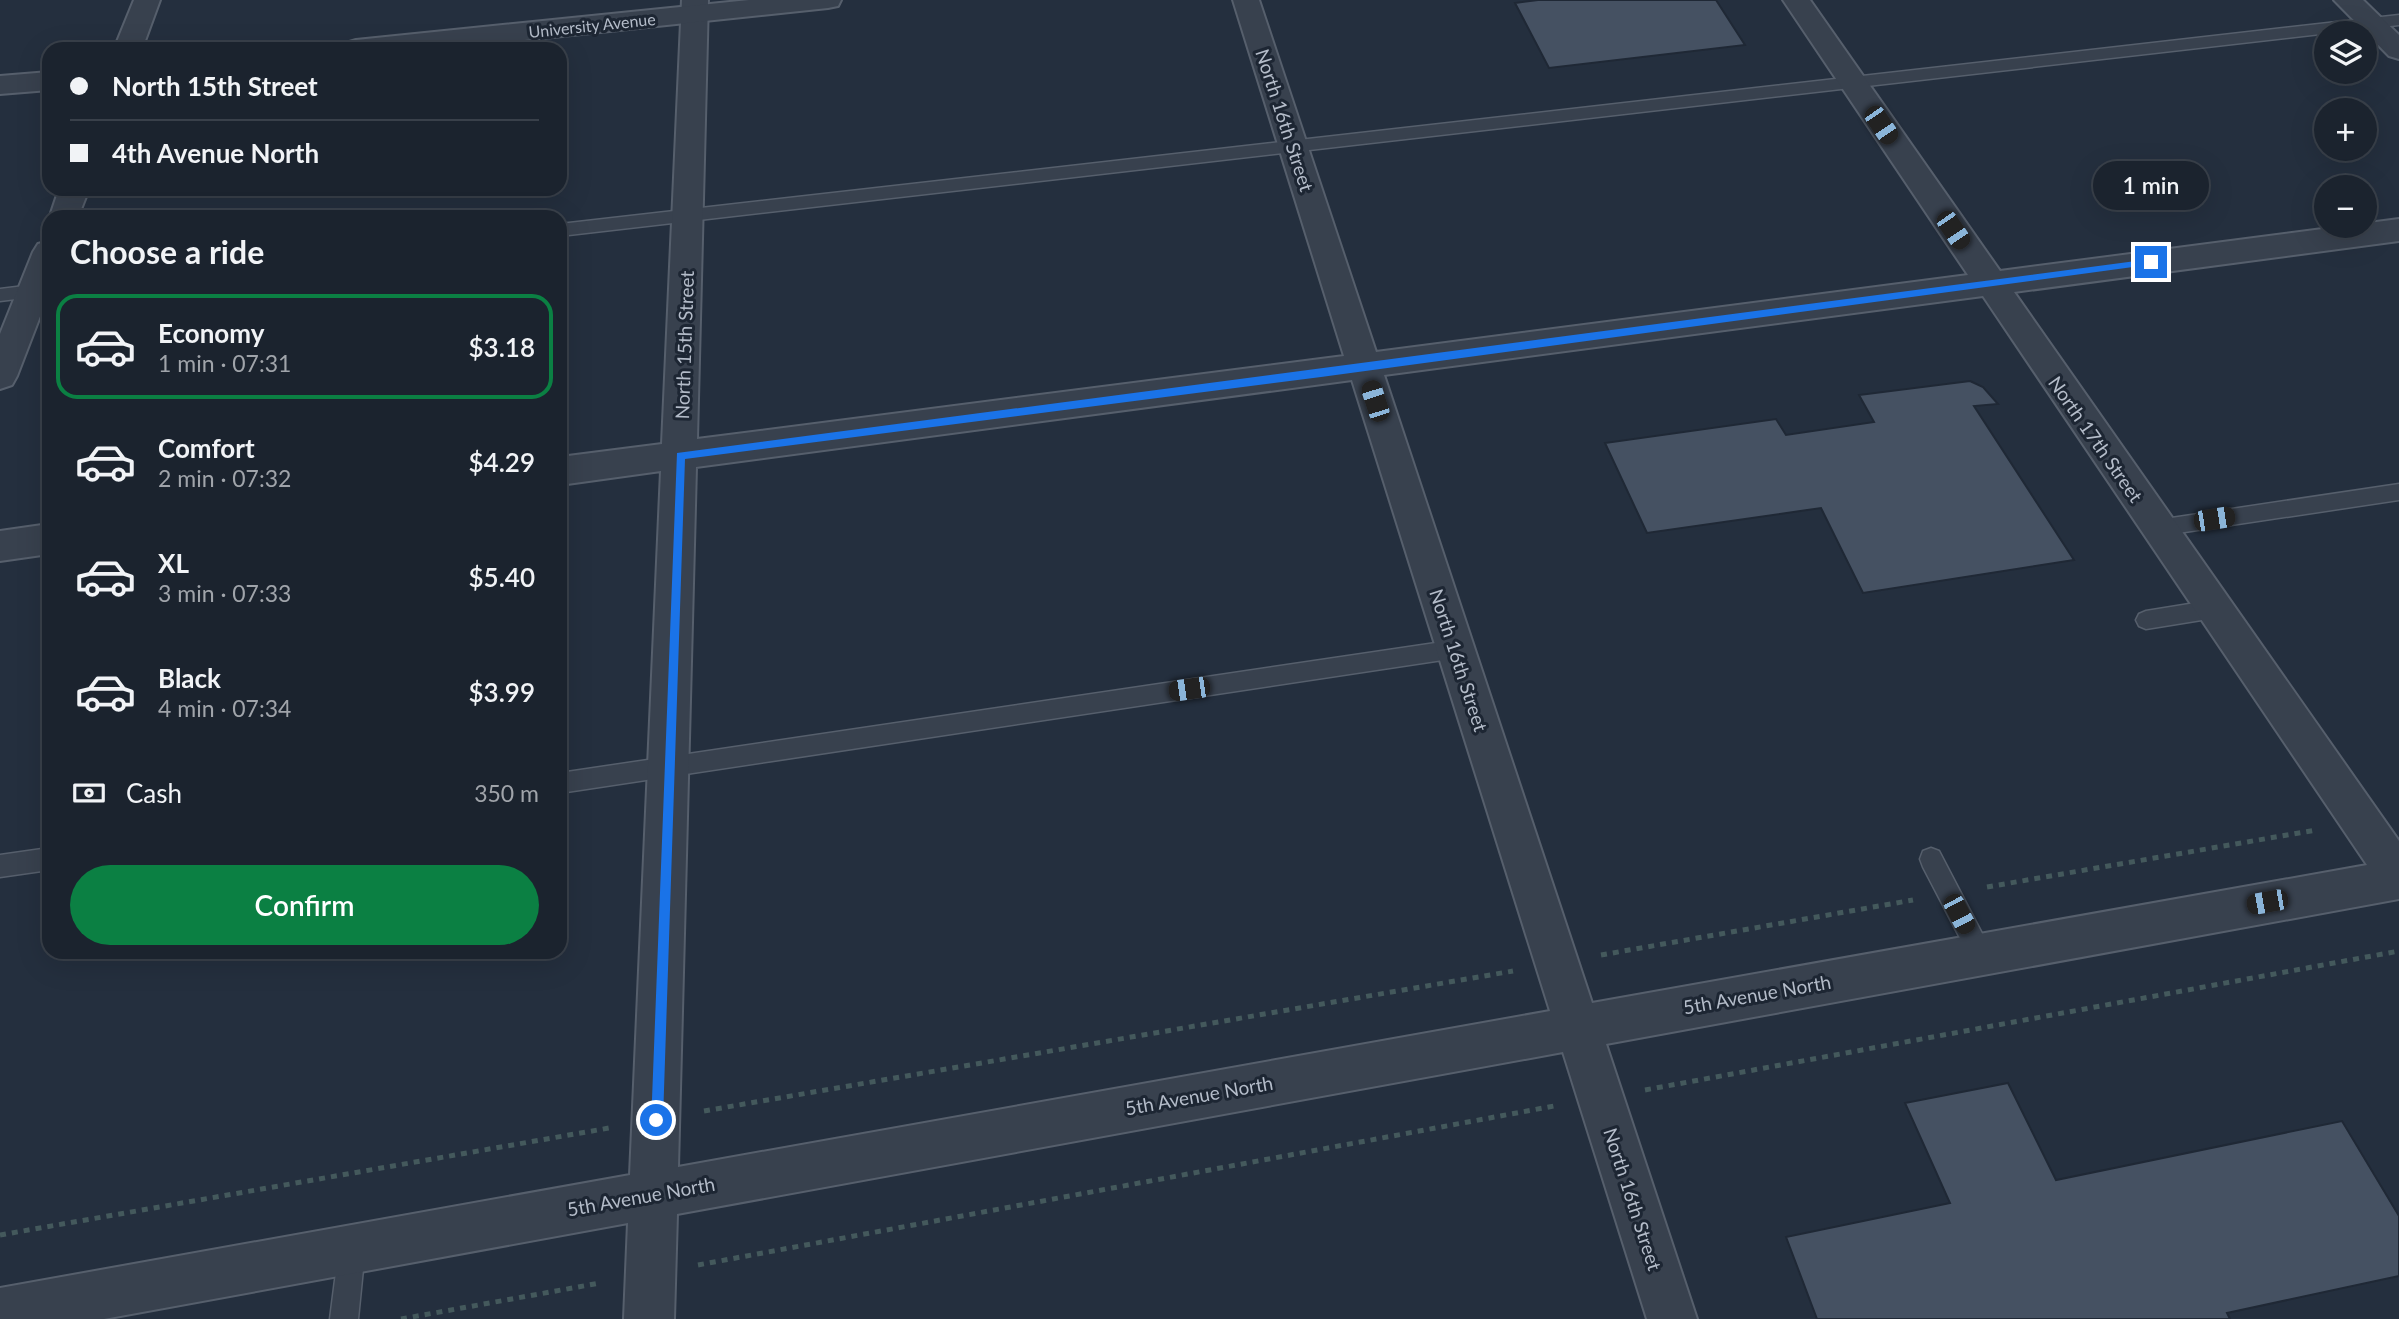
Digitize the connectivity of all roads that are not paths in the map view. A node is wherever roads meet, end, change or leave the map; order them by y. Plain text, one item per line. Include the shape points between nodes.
1 (147, 0) edge
2 (828, 0) edge
3 (1247, 0) edge
4 (1796, 0) edge
5 (2347, 0) edge
6 (695, 7) edge
7 (2399, 20) edge
8 (2370, 21) edge
9 (2377, 22) edge
10 (2377, 28) edge
11 (2314, 30) edge
12 (131, 42) edge
13 (412, 42) edge
14 (2399, 50) edge
15 (42, 81) edge
16 (1852, 83) junction
17 (0, 86) edge
18 (1293, 147) junction
19 (688, 216) junction
20 (567, 229) edge
21 (2399, 230) edge
22 (1989, 283) junction
23 (41, 290) edge
24 (0, 295) edge
25 (1364, 368) junction
26 (0, 376) edge
27 (680, 456) junction
28 (567, 470) edge
29 (2399, 492) edge
30 (2158, 528) junction
31 (42, 540) edge
32 (0, 546) edge
33 (2214, 609) junction
34 (2146, 620) dead end
35 (1456, 649) junction
36 (669, 767) junction
37 (567, 782) edge
38 (1931, 859) dead end
39 (42, 860) edge
40 (0, 866) edge
41 (2399, 877) edge
42 (1980, 953) junction
43 (1578, 1026) junction
44 (653, 1194) junction
45 (352, 1249) junction
46 (0, 1313) edge
47 (344, 1319) edge
48 (649, 1319) edge
49 (1672, 1319) edge

1 - 12 street
2 - 6 street, University Avenue
3 - 18 street, North 16th Street
4 - 16 street, North 17th Street
5 - 8 street
6 - 13 street, University Avenue
6 - 19 street, North 15th Street
7 - 9 lane
10 - 14 street
11 - 16 lane
15 - 17 street
16 - 18 lane
16 - 22 street, North 17th Street
18 - 19 lane
18 - 25 street, North 16th Street
19 - 20 lane
19 - 27 street, North 15th Street
21 - 22 street
22 - 25 street
22 - 30 street, North 17th Street
23 - 24 lane
23 - 26 street
25 - 27 street
25 - 35 street, North 16th Street
27 - 28 street
27 - 36 street, North 15th Street
29 - 30 lane
30 - 33 street, North 17th Street
31 - 32 street
33 - 34 lane
33 - 41 street, North 17th Street
35 - 36 lane
35 - 43 street, North 16th Street
36 - 37 lane
36 - 44 street, North 15th Street
38 - 42 lane
39 - 40 lane
41 - 42 street, 5th Avenue North
42 - 43 street, 5th Avenue North
43 - 44 street, 5th Avenue North
43 - 49 street, North 16th Street
44 - 45 street, 5th Avenue North
44 - 48 street, North 15th Street
45 - 46 street, 5th Avenue North
45 - 47 lane

